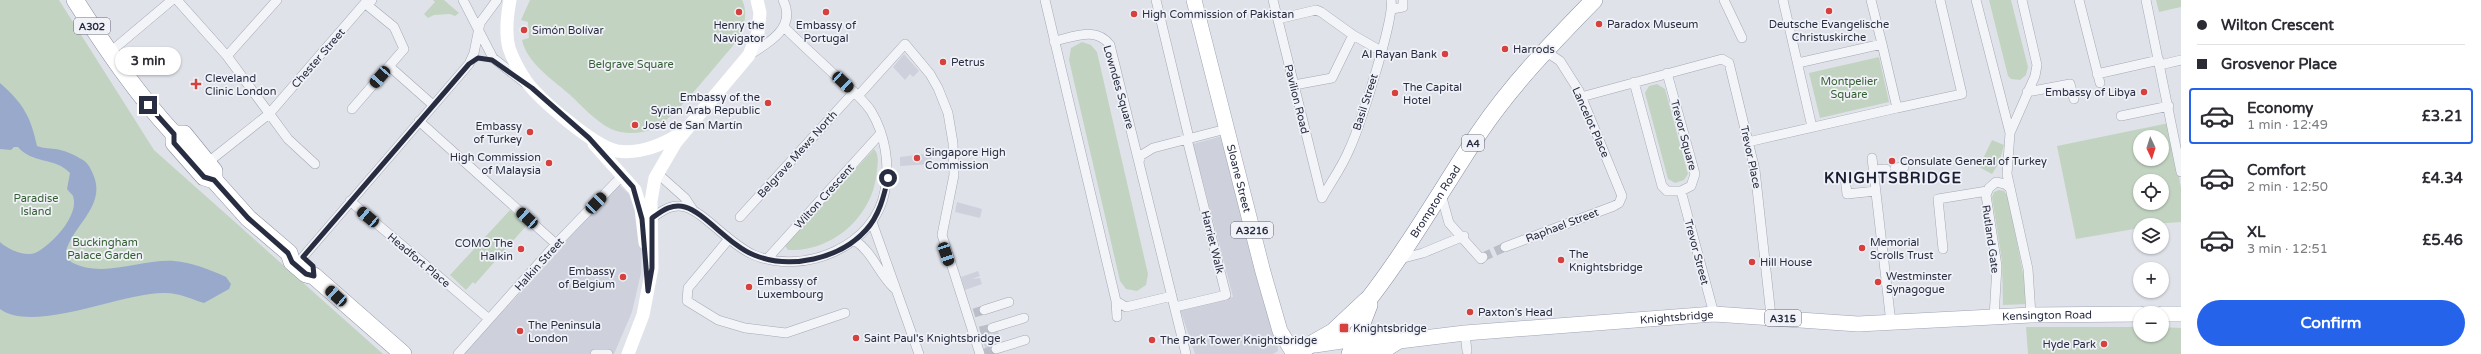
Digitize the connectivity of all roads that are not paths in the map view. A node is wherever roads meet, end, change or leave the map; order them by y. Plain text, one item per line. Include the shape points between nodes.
1 (75, 0) edge
2 (172, 0) edge
3 (177, 0) edge
4 (277, 0) edge
5 (464, 0) edge
6 (497, 0) edge
7 (510, 0) edge
8 (758, 0) edge
9 (782, 0) edge
10 (1045, 0) edge
11 (1156, 0) edge
12 (1194, 0) edge
13 (1273, 0) edge
14 (1403, 0) edge
15 (1594, 0) edge
16 (1724, 0) edge
17 (1783, 0) edge
18 (1871, 0) edge
19 (1940, 0) edge
20 (1976, 0) edge
21 (2022, 0) edge
22 (2079, 0) edge
23 (2146, 0) edge
24 (367, 2) edge
25 (1391, 4) edge
26 (1278, 19) junction
27 (784, 27) junction
28 (478, 29) junction
29 (1353, 35) junction
30 (1742, 38) dead end
31 (1054, 41) junction
32 (1882, 44) junction
33 (1381, 51) junction
34 (1545, 51) junction
35 (109, 52) junction
36 (749, 55) junction
37 (227, 56) junction
38 (2181, 60) edge
39 (2160, 62) junction
40 (498, 63) junction
41 (1798, 63) junction
42 (469, 64) junction
43 (389, 66) junction
44 (1667, 73) junction
45 (1634, 82) junction
46 (1294, 85) junction
47 (532, 88) junction
48 (2027, 92) junction
49 (856, 94) junction
50 (1581, 97) junction
51 (2074, 99) dead end
52 (433, 105) junction
53 (2169, 106) junction
54 (1897, 108) junction
55 (352, 109) dead end
56 (269, 114) junction
57 (2121, 116) dead end
58 (419, 122) junction
59 (689, 126) junction
60 (1812, 127) junction
61 (1226, 129) junction
62 (880, 133) junction
63 (2010, 133) junction
64 (174, 134) junction
65 (589, 138) junction
66 (1188, 139) junction
67 (1134, 142) junction
68 (1748, 142) junction
69 (1153, 148) junction
70 (1872, 158) dead end
71 (207, 163) junction
72 (1139, 163) junction
73 (315, 164) dead end
74 (1895, 168) dead end
75 (1874, 170) junction
76 (2181, 172) edge
77 (657, 173) junction
78 (622, 176) junction
79 (1845, 177) dead end
80 (214, 180) junction
81 (2010, 188) junction
82 (1681, 191) junction
83 (1876, 191) junction
84 (1987, 191) junction
85 (1441, 194) junction
86 (1322, 198) joint
87 (350, 202) junction
88 (1620, 202) joint
89 (693, 211) junction
90 (740, 217) dead end
91 (652, 218) junction
92 (872, 222) junction
93 (1464, 236) junction
94 (728, 240) junction
95 (854, 240) junction
96 (556, 244) junction
97 (1505, 247) tunnel mouth
98 (1943, 249) dead end
99 (296, 255) junction
100 (1482, 258) dead end
101 (767, 259) junction
102 (1400, 259) junction
103 (894, 288) junction
104 (648, 291) junction
105 (1172, 296) junction
106 (1368, 300) junction
107 (1116, 301) junction
108 (1009, 302) dead end
109 (1175, 308) junction
110 (984, 310) tunnel mouth
111 (844, 313) dead end
112 (1714, 314) junction
113 (2133, 314) edge
114 (2169, 314) edge
115 (2181, 314) edge
116 (1117, 315) dead end
117 (2031, 315) junction
118 (1771, 316) junction
119 (1994, 317) junction
120 (1024, 318) dead end
121 (489, 319) junction
122 (1954, 319) joint
123 (1891, 323) junction
124 (992, 328) tunnel mouth
125 (1465, 333) junction
126 (1025, 340) dead end
127 (1310, 347) junction
128 (996, 349) tunnel mouth
129 (1354, 349) edge
130 (1466, 351) dead end
131 (403, 354) edge
132 (458, 354) edge
133 (595, 354) edge
134 (608, 354) edge
135 (628, 354) edge
136 (919, 354) edge
137 (982, 354) edge
138 (1186, 354) edge
139 (1294, 354) edge

1 - 35 highway, A302
2 - 35 street
3 - 37 street
4 - 37 street
5 - 28 street
6 - 28 street via 482,17
7 - 47 main road via 507,26 509,48
8 - 36 main road via 759,22 755,43
9 - 27 street via 787,14
10 - 31 street
11 - 66 street, Harriet Walk
12 - 61 main road, Sloane Street / A3216
13 - 26 street, Pavilion Road
14 - 25 street via 1403,7
15 - 34 highway, Brompton Road / A4
16 - 30 street
17 - 41 street
18 - 32 street
19 - 54 street via 1962,94
20 - 63 street
21 - 48 street via 2037,65
22 - 39 street via 2098,78
23 - 39 street
24 - 43 street via 394,27 404,49
24 - 56 street, Chester Street
25 - 33 street, Basil Street
26 - 29 street via 1316,10
26 - 46 street, Pavilion Road
27 - 36 street via 771,40
27 - 49 street
28 - 40 street via 484,45
28 - 42 street via 474,53
29 - 33 street
29 - 46 street via 1332,78
31 - 67 street, Lowndes Square via 1090,34 1096,34 1107,41
31 - 107 street
32 - 41 street
32 - 54 street
33 - 86 street, Basil Street via 1349,150
34 - 50 street, Lancelot Place via 1560,61
34 - 85 highway, Brompton Road / A4 via 1491,117
35 - 64 highway, A302 via 156,115
36 - 59 main road
37 - 56 street
38 - 39 street
39 - 53 street
40 - 42 street via 483,57
40 - 47 street
41 - 60 street
42 - 52 street
43 - 52 street
43 - 55 street
44 - 45 street
44 - 68 street, Trevor Place via 1725,60 1729,64
44 - 82 street, Trevor Square via 1695,174 1691,186
45 - 50 street
45 - 82 street via 1662,186 1667,192
46 - 86 street, Pavilion Road
47 - 65 main road
48 - 51 street via 2070,84
48 - 63 street
49 - 62 street via 874,117
49 - 90 street, Belgrave Mews North
49 - 137 street, Belgrave Mews North via 905,44 938,88 948,113 953,143 954,175 942,236
50 - 88 street, Lancelot Place via 1620,190
52 - 58 street
53 - 57 street
53 - 76 street
54 - 60 street
56 - 71 street, Chester Street
56 - 73 street via 288,138
58 - 87 street
58 - 96 street
59 - 65 main road via 679,135 659,145 631,152 607,148
59 - 77 main road via 668,153
60 - 68 street
61 - 66 street
61 - 139 main road, Sloane Street / A3216 via 1280,331
62 - 92 street via 888,178 885,193
62 - 101 street, Wilton Crescent
63 - 81 street via 2007,174
64 - 71 highway, A302 via 184,134
64 - 80 highway, A302 via 174,143 183,154 204,177
65 - 78 main road
66 - 69 street
66 - 109 street, Harriet Walk via 1226,295
67 - 69 street
67 - 72 street, Lowndes Square
68 - 118 street, Trevor Place via 1756,170
69 - 72 street via 1140,156
70 - 75 street
71 - 80 highway, A302 via 214,171
72 - 105 street, Lowndes Square
74 - 75 street
75 - 83 street
77 - 89 street via 685,198
77 - 91 main road via 652,191
78 - 96 street, Halkin Street
78 - 104 main road via 633,187 641,209
79 - 83 street via 1846,194
80 - 99 highway, A302 via 248,218
81 - 84 street, Rutland Gate via 1996,182
81 - 117 street via 2028,269
82 - 112 street, Trevor Street
83 - 123 street
84 - 98 street via 1938,199
84 - 119 street, Rutland Gate via 1986,199 1997,266
85 - 93 street via 1449,223
85 - 102 highway, Brompton Road / A4
87 - 99 street
87 - 121 street, Headfort Place
88 - 97 street, Raphael Street
89 - 91 street via 676,205 666,208
89 - 94 street
91 - 104 main road via 653,262
92 - 95 street
92 - 103 street via 894,280
93 - 100 street
93 - 102 street via 1423,253
94 - 101 street via 754,255
94 - 111 street via 688,288 687,301 718,320 745,328 786,333
95 - 101 street via 833,253 811,259
95 - 103 street via 864,246
96 - 121 street, Halkin Street
99 - 131 highway, A302 via 292,262 306,274 314,276
102 - 106 highway, Brompton Road / A4
103 - 136 street
104 - 135 main road via 643,315
105 - 107 street via 1126,307
105 - 109 street, Lowndes Square
106 - 127 highway, Knightsbridge / A4 via 1333,332
106 - 129 highway, Brompton Road / A4 via 1369,306
107 - 116 street
108 - 110 street
109 - 138 street, Lowndes Square
112 - 118 main road, Knightsbridge / A315
112 - 125 main road, Knightsbridge / A315
113 - 117 main road, Kensington Road / A315
114 - 115 main road
117 - 119 main road, Kensington Road / A315
118 - 123 main road, Knightsbridge / A315 via 1840,324
119 - 122 main road, Kensington Road / A315
120 - 124 street
121 - 132 street, Halkin Street
122 - 123 main road, Knightsbridge / A315
125 - 129 main road, Knightsbridge / A315 via 1399,341 1388,337
125 - 130 street
126 - 128 street
127 - 129 main road, Knightsbridge / A315
127 - 139 highway, Knightsbridge / A4
133 - 134 street

